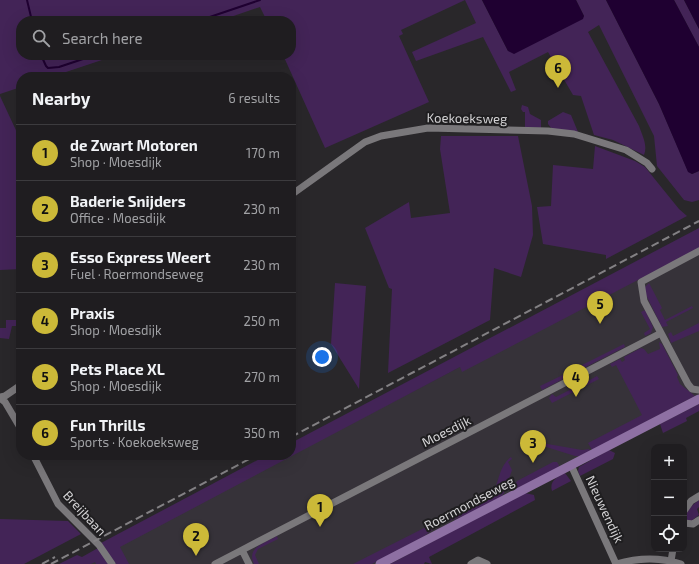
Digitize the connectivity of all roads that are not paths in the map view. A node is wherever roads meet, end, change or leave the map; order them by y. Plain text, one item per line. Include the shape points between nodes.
1 (652, 169) dead end
2 (296, 191) edge
3 (699, 252) edge
4 (661, 333) junction
5 (16, 388) edge
6 (699, 390) edge
7 (0, 397) edge
8 (699, 399) edge
9 (16, 421) edge
10 (36, 460) edge
11 (571, 465) junction
12 (699, 496) edge
13 (687, 507) edge
14 (699, 520) edge
15 (687, 523) edge
16 (242, 550) junction
17 (673, 552) edge
18 (671, 561) junction
19 (112, 564) edge
20 (215, 564) edge
21 (249, 564) edge
22 (380, 564) edge
23 (471, 564) edge
24 (486, 564) edge
25 (616, 564) edge
26 (681, 564) edge

1 - 2 street, Koekoeksweg via 626,150 574,134 428,128 381,136 365,142
3 - 4 street via 641,282 644,301
4 - 6 street via 688,384 692,389
4 - 16 street, Moesdijk
5 - 7 street
7 - 9 street
8 - 11 main road, Roermondseweg
10 - 19 street, Breijbaan via 58,504 99,545
11 - 22 main road, Roermondseweg
11 - 25 street, Nieuwendijk
12 - 13 street
14 - 15 street via 693,524
16 - 20 street, Moesdijk
16 - 21 street
17 - 18 street
18 - 25 street via 630,560
18 - 26 street
23 - 24 street via 478,560

